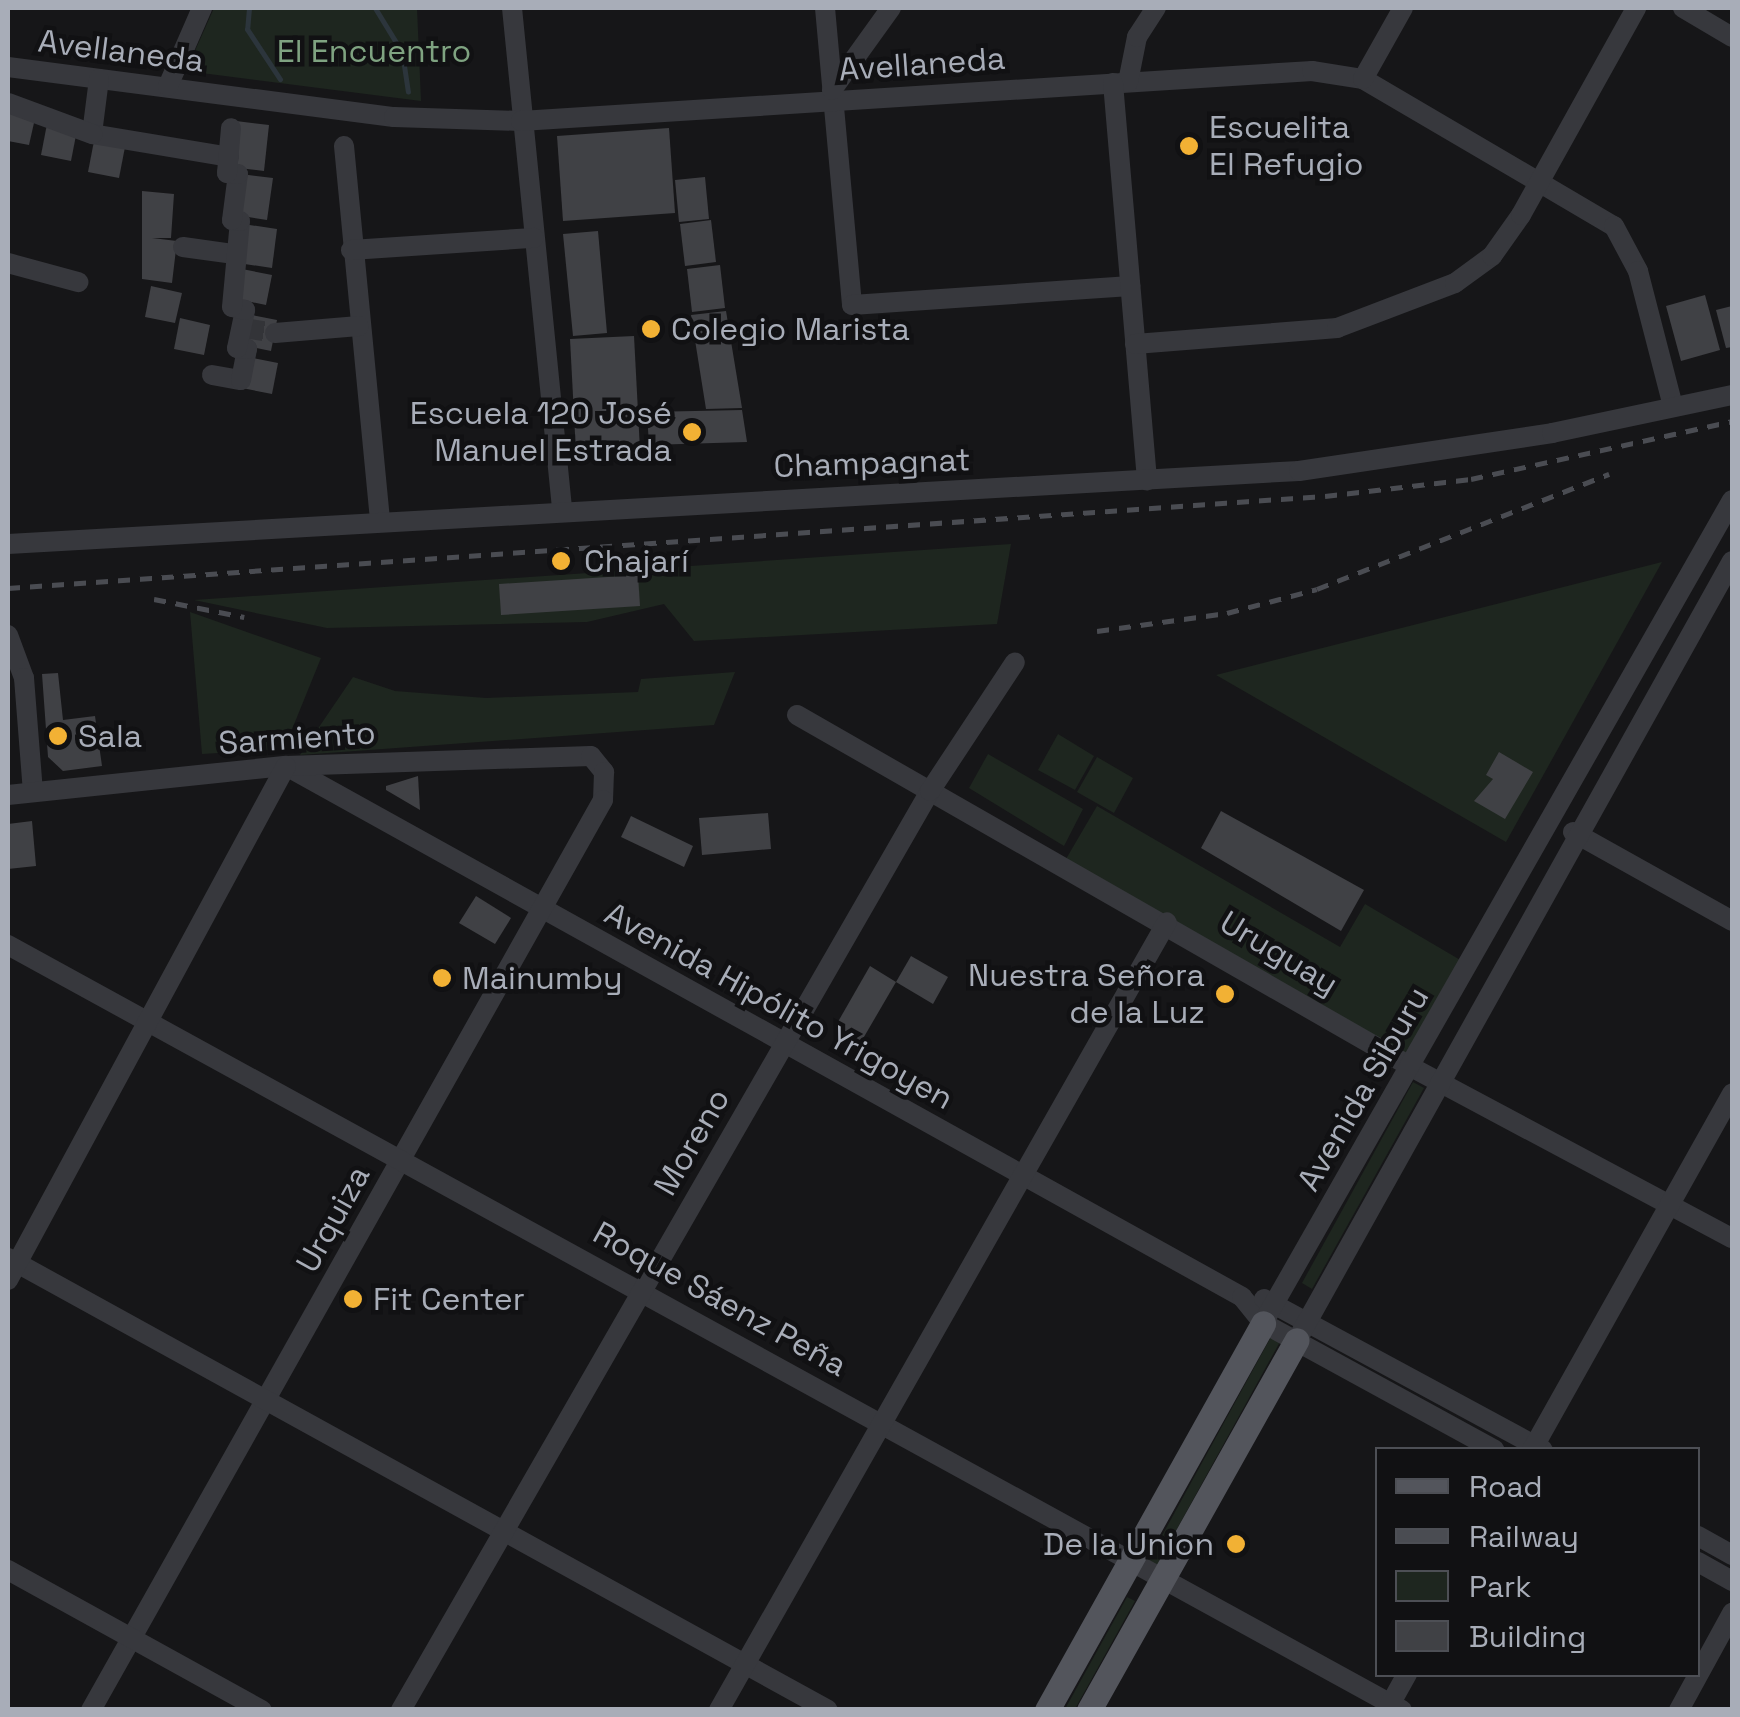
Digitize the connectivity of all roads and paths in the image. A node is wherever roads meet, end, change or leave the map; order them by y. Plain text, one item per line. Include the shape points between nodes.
1 (202, 8) edge
2 (512, 8) edge
3 (825, 8) edge
4 (891, 8) edge
5 (1156, 8) edge
6 (1403, 8) edge
7 (1636, 8) edge
8 (1683, 8) edge
9 (1732, 37) edge
10 (8, 67) edge
11 (99, 79) junction
12 (1363, 80) junction
13 (1120, 82) junction
14 (168, 86) junction
15 (832, 96) junction
16 (8, 103) edge
17 (348, 112) junction
18 (521, 121) junction
19 (231, 128) dead end
20 (92, 134) junction
21 (228, 156) junction
22 (1539, 182) junction
23 (534, 238) junction
24 (183, 247) dead end
25 (351, 250) junction
26 (234, 254) junction
27 (8, 263) edge
28 (78, 282) dead end
29 (1130, 286) junction
30 (359, 326) junction
31 (275, 333) tunnel mouth
32 (1135, 344) junction
33 (212, 374) dead end
34 (1732, 395) edge
35 (1672, 406) junction
36 (1147, 481) junction
37 (1732, 500) edge
38 (562, 508) junction
39 (380, 520) junction
40 (8, 544) edge
41 (1696, 564) junction
42 (1730, 574) edge
43 (8, 635) edge
44 (1015, 662) dead end
45 (798, 715) dead end
46 (591, 756) joint
47 (286, 766) junction
48 (930, 790) junction
49 (34, 792) junction
50 (8, 794) edge
51 (1556, 822) junction
52 (1582, 837) junction
53 (543, 908) junction
54 (1732, 921) edge
55 (1166, 922) junction
56 (8, 946) edge
57 (152, 1018) junction
58 (783, 1044) junction
59 (1413, 1068) junction
60 (1442, 1084) junction
61 (1732, 1092) edge
62 (402, 1157) junction
63 (1024, 1176) junction
64 (1670, 1203) junction
65 (1732, 1238) edge
66 (11, 1267) edge
67 (642, 1290) junction
68 (1270, 1312) junction
69 (1304, 1329) junction
70 (265, 1400) junction
71 (882, 1422) junction
72 (1490, 1447) edge
73 (1535, 1447) edge
74 (1538, 1447) edge
75 (504, 1531) junction
76 (1700, 1537) edge
77 (1732, 1555) edge
78 (1132, 1560) junction
79 (1700, 1563) edge
80 (8, 1570) edge
81 (1163, 1578) junction
82 (1732, 1581) edge
83 (1732, 1613) edge
84 (131, 1638) junction
85 (745, 1664) junction
86 (1700, 1672) edge
87 (1405, 1677) edge
88 (1697, 1677) edge
89 (1393, 1707) edge
90 (91, 1710) edge
91 (262, 1710) edge
92 (401, 1710) edge
93 (719, 1710) edge
94 (828, 1710) edge
95 (1048, 1710) edge
96 (1089, 1710) edge
97 (1679, 1710) edge

1 - 14 street
2 - 18 street
3 - 15 street
4 - 15 street
5 - 13 street
6 - 12 street
7 - 22 street
8 - 9 street
10 - 11 street, Avellaneda
11 - 14 street, Avellaneda
11 - 20 street
12 - 13 street, Avellaneda via 1312,70
12 - 22 street, Avellaneda
13 - 15 street, Avellaneda
13 - 29 street
14 - 17 street, Avellaneda via 191,98
15 - 18 street, Avellaneda
15 - 29 street via 852,305
16 - 20 street
17 - 18 street, Avellaneda
17 - 25 street
18 - 23 street
19 - 21 street
20 - 21 street
21 - 26 street via 227,173 238,174
22 - 32 street via 1492,256 1413,304 1336,328
22 - 35 street, Avellaneda via 1614,226 1629,249
23 - 25 street
23 - 38 street
24 - 26 street
25 - 30 street
26 - 33 street via 231,268 240,270 232,307 245,310 241,380
27 - 28 street
29 - 32 street
30 - 31 street
30 - 39 street
32 - 36 street
34 - 35 street, Champagnat
35 - 36 street, Champagnat via 1435,452
36 - 38 street, Champagnat
37 - 41 street, Avenida Siburu
38 - 39 street, Champagnat
39 - 40 street, Champagnat
41 - 42 street
41 - 51 street, Avenida Siburu
42 - 52 street, Avenida Siburu
43 - 49 street via 24,678
44 - 48 street, Moreno
45 - 48 street, Uruguay
46 - 47 street, Sarmiento
46 - 53 street, Urquiza via 604,772 603,800
47 - 49 street, Sarmiento
47 - 53 street, Avenida Hipólito Yrigoyen
47 - 57 street
48 - 55 street, Uruguay
48 - 58 street, Moreno
49 - 50 street, Sarmiento
51 - 52 street
51 - 59 street, Avenida Siburu
52 - 54 street
52 - 60 street, Avenida Siburu
53 - 58 street, Avenida Hipólito Yrigoyen
53 - 62 street, Urquiza
55 - 59 street, Uruguay
55 - 63 street
56 - 57 street, Roque Sáenz Peña
57 - 62 street, Roque Sáenz Peña
57 - 66 street
58 - 63 street, Avenida Hipólito Yrigoyen
58 - 67 street, Moreno
59 - 60 street, Uruguay
59 - 68 street, Avenida Siburu
60 - 64 street, Uruguay
60 - 69 street, Avenida Siburu
61 - 64 street
62 - 67 street, Roque Sáenz Peña
62 - 70 street, Urquiza
63 - 68 street, Avenida Hipólito Yrigoyen
63 - 71 street
64 - 65 street, Uruguay
64 - 74 street
66 - 70 street
67 - 71 street, Roque Sáenz Peña
67 - 75 street, Moreno
68 - 69 street, Avenida Hipólito Yrigoyen
68 - 78 main road, Avenida Siburu
69 - 72 street, Avenida Hipólito Yrigoyen
69 - 73 street, Avenida Hipólito Yrigoyen
69 - 81 main road, Avenida Siburu
70 - 75 street
70 - 84 street, Urquiza
71 - 78 street, Roque Sáenz Peña
71 - 85 street
75 - 85 street
75 - 92 street, Moreno
76 - 77 street
78 - 81 street, Roque Sáenz Peña
78 - 95 main road, Avenida Siburu
79 - 82 street
80 - 84 street
81 - 89 street, Roque Sáenz Peña
81 - 96 main road, Avenida Siburu
83 - 86 street
84 - 90 street, Urquiza
84 - 91 street
85 - 93 street
85 - 94 street
87 - 89 street
88 - 97 street

